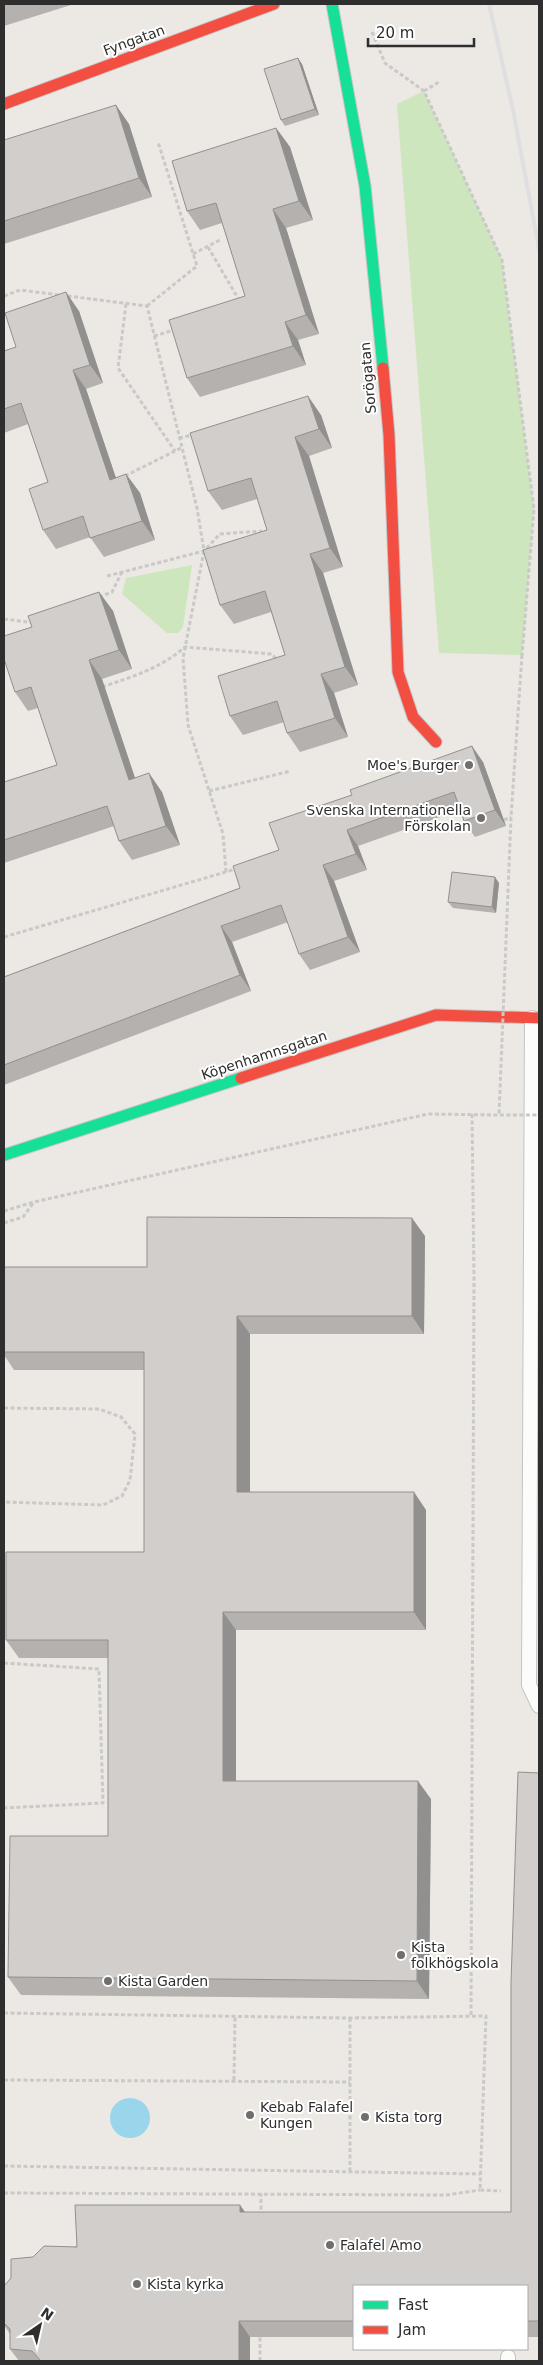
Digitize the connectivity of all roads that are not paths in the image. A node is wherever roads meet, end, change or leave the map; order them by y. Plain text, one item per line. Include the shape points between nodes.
1 (274, 4) edge
2 (332, 4) edge
3 (4, 104) edge
4 (436, 742) dead end
5 (536, 1018) edge
6 (4, 1155) edge
7 (539, 1706) edge

1 - 3 street, Fyngatan
2 - 4 street, Sorögatan via 365,186 388,435 398,672 413,717
5 - 6 street, Köpenhamnsgatan via 436,1015
5 - 7 lane via 529,1685

